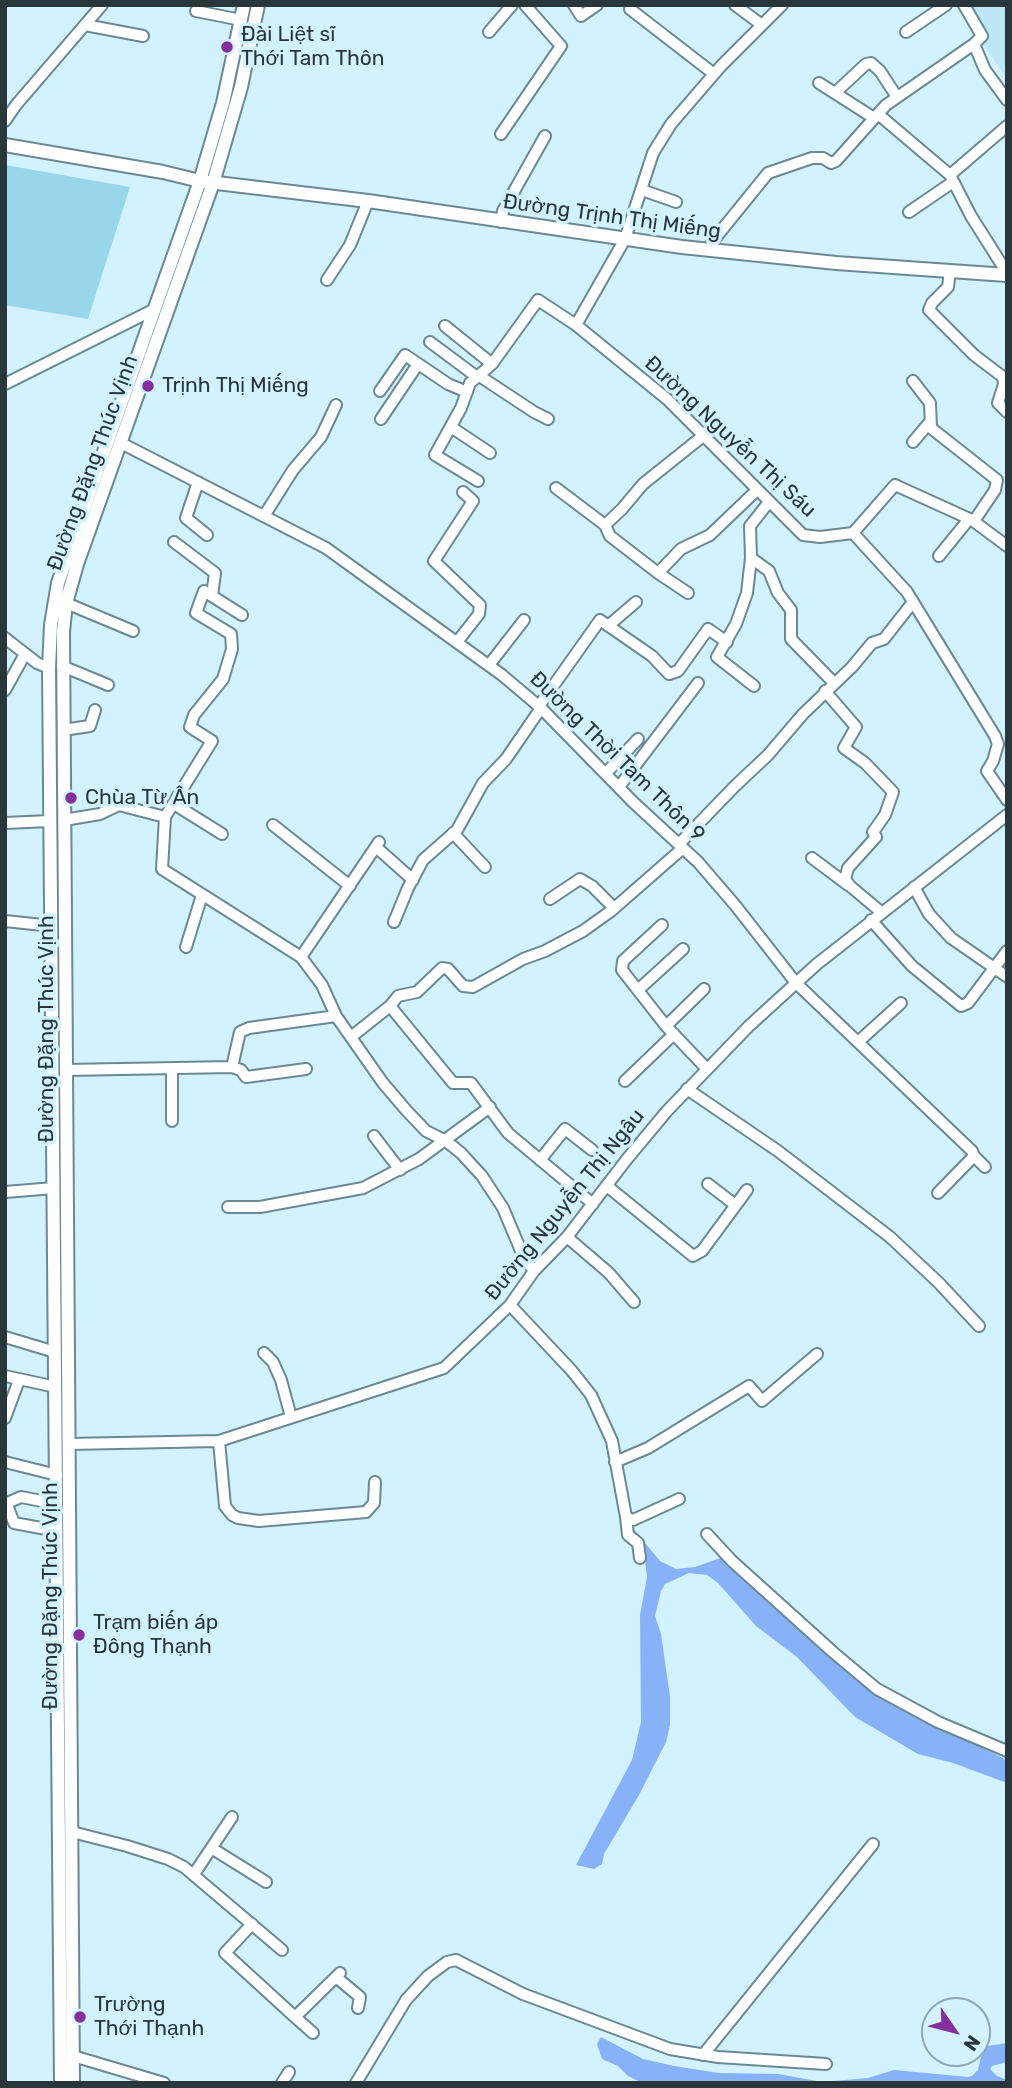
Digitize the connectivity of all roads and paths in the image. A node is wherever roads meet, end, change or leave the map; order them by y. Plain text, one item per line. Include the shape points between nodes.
1 (102, 5) edge
2 (244, 5) edge
3 (258, 5) edge
4 (512, 5) edge
5 (525, 5) edge
6 (574, 5) edge
7 (597, 5) edge
8 (735, 5) edge
9 (782, 5) edge
10 (946, 5) edge
11 (964, 5) edge
12 (630, 9) dead end
13 (196, 11) dead end
14 (241, 20) junction
15 (85, 25) junction
16 (762, 25) junction
17 (489, 32) dead end
18 (906, 32) dead end
19 (143, 36) dead end
20 (974, 44) junction
21 (714, 74) junction
22 (819, 83) dead end
23 (835, 93) junction
24 (897, 97) junction
25 (1007, 100) edge
26 (876, 116) junction
27 (5, 121) edge
28 (1007, 126) edge
29 (501, 134) dead end
30 (545, 136) dead end
31 (5, 145) edge
32 (952, 178) junction
33 (206, 182) junction
34 (642, 190) junction
35 (369, 201) junction
36 (676, 202) dead end
37 (909, 212) dead end
38 (501, 222) junction
39 (625, 239) junction
40 (712, 251) junction
41 (950, 271) junction
42 (1007, 274) edge
43 (327, 280) dead end
44 (155, 309) junction
45 (576, 325) junction
46 (446, 326) dead end
47 (430, 342) dead end
48 (418, 364) junction
49 (492, 364) junction
50 (477, 376) junction
51 (914, 382) dead end
52 (5, 383) edge
53 (380, 391) dead end
54 (467, 392) junction
55 (336, 405) dead end
56 (1007, 412) edge
57 (381, 419) dead end
58 (548, 419) dead end
59 (929, 423) junction
60 (451, 427) junction
61 (704, 436) junction
62 (913, 442) dead end
63 (121, 443) junction
64 (490, 453) dead end
65 (1007, 473) edge
66 (478, 481) dead end
67 (198, 482) junction
68 (996, 485) junction
69 (556, 488) dead end
70 (757, 490) junction
71 (463, 492) dead end
72 (769, 502) junction
73 (264, 516) junction
74 (972, 520) junction
75 (605, 525) junction
76 (853, 533) junction
77 (206, 535) dead end
78 (174, 542) dead end
79 (1007, 546) edge
80 (939, 556) dead end
81 (751, 558) junction
82 (658, 573) junction
83 (688, 593) dead end
84 (212, 596) junction
85 (636, 601) dead end
86 (913, 602) junction
87 (66, 603) junction
88 (242, 615) dead end
89 (524, 620) dead end
90 (608, 626) junction
91 (133, 631) dead end
92 (5, 638) edge
93 (457, 642) junction
94 (727, 642) junction
95 (25, 654) junction
96 (489, 665) junction
97 (55, 667) junction
98 (698, 683) dead end
99 (108, 685) dead end
100 (754, 686) dead end
101 (830, 687) junction
102 (5, 690) edge
103 (540, 707) junction
104 (95, 710) dead end
105 (63, 730) junction
106 (638, 739) dead end
107 (606, 773) junction
108 (619, 787) junction
109 (1007, 800) edge
110 (174, 804) junction
111 (1007, 815) edge
112 (166, 817) junction
113 (57, 820) junction
114 (5, 823) edge
115 (273, 825) dead end
116 (453, 833) junction
117 (222, 834) dead end
118 (681, 846) junction
119 (812, 858) dead end
120 (485, 867) dead end
121 (412, 880) junction
122 (350, 886) junction
123 (850, 886) junction
124 (914, 887) junction
125 (202, 895) junction
126 (550, 899) dead end
127 (614, 908) junction
128 (881, 912) junction
129 (871, 920) junction
130 (5, 921) edge
131 (394, 922) dead end
132 (662, 925) dead end
133 (52, 926) junction
134 (186, 947) dead end
135 (683, 949) dead end
136 (1007, 951) edge
137 (300, 957) junction
138 (993, 968) junction
139 (1006, 976) edge
140 (796, 983) junction
141 (704, 989) dead end
142 (638, 990) junction
143 (901, 1003) dead end
144 (390, 1006) junction
145 (336, 1016) junction
146 (670, 1030) junction
147 (351, 1037) junction
148 (858, 1042) junction
149 (232, 1067) junction
150 (706, 1068) junction
151 (172, 1069) junction
152 (306, 1069) dead end
153 (66, 1070) junction
154 (625, 1082) dead end
155 (687, 1089) junction
156 (490, 1107) junction
157 (172, 1121) dead end
158 (374, 1136) dead end
159 (446, 1141) junction
160 (592, 1150) dead end
161 (974, 1157) junction
162 (540, 1160) junction
163 (985, 1167) dead end
164 (400, 1170) junction
165 (708, 1184) dead end
166 (607, 1186) junction
167 (54, 1188) junction
168 (747, 1190) dead end
169 (5, 1192) edge
170 (938, 1193) dead end
171 (593, 1204) junction
172 (734, 1204) junction
173 (228, 1208) dead end
174 (567, 1237) junction
175 (534, 1271) junction
176 (634, 1302) dead end
177 (510, 1305) junction
178 (979, 1326) dead end
179 (5, 1337) edge
180 (55, 1352) junction
181 (264, 1353) dead end
182 (817, 1354) dead end
183 (5, 1376) edge
184 (19, 1380) junction
185 (56, 1387) junction
186 (5, 1418) edge
187 (291, 1418) junction
188 (219, 1441) junction
189 (63, 1444) junction
190 (5, 1462) edge
191 (615, 1462) junction
192 (57, 1475) junction
193 (375, 1482) dead end
194 (679, 1499) dead end
195 (6, 1504) edge
196 (57, 1504) junction
197 (626, 1517) junction
198 (57, 1531) junction
199 (707, 1534) dead end
200 (640, 1558) dead end
201 (1007, 1751) edge
202 (232, 1816) dead end
203 (72, 1832) junction
204 (873, 1844) dead end
205 (213, 1849) junction
206 (194, 1874) junction
207 (266, 1882) dead end
208 (252, 1924) junction
209 (282, 1950) dead end
210 (358, 2008) dead end
211 (295, 2017) junction
212 (313, 2033) dead end
213 (703, 2055) junction
214 (73, 2056) junction
215 (826, 2064) dead end
216 (289, 2072) dead end
217 (61, 2083) edge
218 (73, 2083) edge
219 (164, 2083) edge
220 (282, 2083) edge
221 (356, 2083) edge

1 - 15 street
2 - 14 main road, Đường Đặng Thúc Vịnh
3 - 33 main road, Đường Đặng Thúc Vịnh via 241,87
4 - 17 street
5 - 29 street via 561,46
6 - 7 street via 581,16
8 - 16 street
9 - 16 street
10 - 18 street
11 - 20 street via 982,36
12 - 21 street
13 - 14 street
14 - 33 main road, Đường Đặng Thúc Vịnh
15 - 19 street
15 - 27 street
16 - 21 street
20 - 24 street
20 - 25 street via 985,70
21 - 34 street via 671,124 653,153
22 - 23 street
23 - 24 street via 871,63
23 - 26 street
24 - 26 street
26 - 32 street
26 - 40 street via 836,161 812,158 768,173 712,242
28 - 32 street
30 - 38 street
31 - 33 main road, Đường Trịnh Thị Miếng
32 - 37 street
32 - 42 street
33 - 35 main road, Đường Trịnh Thị Miếng
33 - 44 main road, Đường Đặng Thúc Vịnh
33 - 63 main road, Đường Đặng Thúc Vịnh
34 - 36 street
34 - 39 street
35 - 38 main road, Đường Trịnh Thị Miếng
35 - 43 street via 350,245
38 - 39 main road, Đường Trịnh Thị Miếng
39 - 40 main road, Đường Trịnh Thị Miếng
39 - 45 street
40 - 41 main road, Đường Trịnh Thị Miếng
41 - 42 main road, Đường Trịnh Thị Miếng
41 - 56 street via 948,287 929,310 1003,377 999,403
44 - 52 street
44 - 97 main road, Đường Đặng Thúc Vịnh via 58,583 51,625
45 - 49 street, Đường Nguyễn Thị Sáu via 538,300
45 - 61 street, Đường Nguyễn Thị Sáu via 667,399
46 - 49 street
47 - 50 street
48 - 53 street via 405,355
48 - 54 street
48 - 57 street
49 - 50 street
50 - 54 street
50 - 58 street
51 - 59 street via 930,403
54 - 60 street
55 - 73 street via 321,437
59 - 62 street
59 - 68 street via 997,480
60 - 64 street
60 - 66 street via 435,455
61 - 70 street, Đường Nguyễn Thị Sáu
61 - 75 street via 643,484
63 - 67 street, Đường Thời Tam Thôn 9
63 - 87 main road, Đường Đặng Thúc Vịnh
65 - 68 street
67 - 73 street, Đường Thời Tam Thôn 9
67 - 77 street via 186,519
68 - 74 street
69 - 75 street
70 - 72 street, Đường Nguyễn Thị Sáu
70 - 82 street via 710,535 681,549
71 - 93 street via 473,500 435,561 480,605 479,614
72 - 76 street, Đường Nguyễn Thị Sáu via 803,535
72 - 81 street via 750,526
73 - 93 street, Đường Thời Tam Thôn 9 via 326,548
74 - 76 street via 895,485
74 - 79 street
74 - 80 street
75 - 82 street via 610,536
76 - 86 street
78 - 84 street via 215,573
81 - 94 street via 747,593
81 - 101 street via 769,571 792,613 792,639
82 - 83 street
84 - 88 street
84 - 110 street via 204,591 196,613 231,634 232,649 223,679 194,715 190,727 212,741
85 - 90 street
86 - 101 street via 884,639 872,643
86 - 109 street via 995,736 998,744 987,771
87 - 91 street
87 - 97 main road, Đường Đặng Thúc Vịnh
89 - 96 street
90 - 94 street via 652,656 669,674 678,671 708,629
90 - 103 street via 600,620
92 - 95 street
93 - 96 street, Đường Thời Tam Thôn 9
94 - 100 street via 718,657
95 - 97 street
95 - 102 street
96 - 103 street, Đường Thời Tam Thôn 9
97 - 99 street
97 - 105 main road, Đường Đặng Thúc Vịnh
97 - 113 main road, Đường Đặng Thúc Vịnh
98 - 108 street
101 - 118 street
101 - 123 street via 856,727 844,748 893,792 873,832 876,837 848,868 845,879
103 - 107 street, Đường Thời Tam Thôn 9
103 - 116 street via 506,758 482,783
104 - 105 street via 90,726
105 - 113 main road, Đường Đặng Thúc Vịnh
106 - 107 street
107 - 108 street, Đường Thời Tam Thôn 9
108 - 118 street, Đường Thời Tam Thôn 9
110 - 112 street
110 - 117 street
111 - 124 street, Đường Nguyễn Thị Ngâu
112 - 113 street via 119,806 100,814
112 - 125 street via 162,869
113 - 114 street
113 - 133 main road, Đường Đặng Thúc Vịnh
113 - 153 main road, Đường Đặng Thúc Vịnh
115 - 122 street
116 - 120 street
116 - 121 street via 423,860
118 - 127 street
118 - 140 street, Đường Thời Tam Thôn 9
119 - 123 street
121 - 122 street via 377,845
121 - 131 street
122 - 137 street
123 - 128 street
124 - 128 street, Đường Nguyễn Thị Ngâu
124 - 138 street via 929,914 951,938
125 - 134 street
125 - 137 street
126 - 127 street via 579,879
127 - 144 street via 583,931 473,987 463,986 445,967 422,989 398,996
128 - 129 street, Đường Nguyễn Thị Ngâu
129 - 138 street via 912,966 961,1006
129 - 140 street, Đường Nguyễn Thị Ngâu
130 - 133 street
132 - 142 street via 623,961 622,970
133 - 167 main road, Đường Đặng Thúc Vịnh
135 - 142 street
136 - 138 street
137 - 145 street via 322,985
138 - 139 street
140 - 148 street, Đường Thời Tam Thôn 9
140 - 150 street, Đường Nguyễn Thị Ngâu
141 - 146 street
142 - 146 street
143 - 148 street
144 - 147 street
144 - 156 street via 453,1083 471,1083
145 - 147 street
145 - 149 street via 240,1032
146 - 150 street
146 - 154 street
147 - 159 street via 406,1110 426,1131
148 - 161 street, Đường Thời Tam Thôn 9 via 964,1142
149 - 151 street
149 - 152 street via 246,1077
150 - 155 street, Đường Nguyễn Thị Ngâu
151 - 153 street
151 - 157 street
153 - 189 main road, Đường Đặng Thúc Vịnh
155 - 166 street, Đường Nguyễn Thị Ngâu
155 - 178 street via 778,1151 890,1237
156 - 159 street
156 - 162 street via 508,1133
158 - 164 street
159 - 164 street
159 - 175 street via 482,1176
160 - 162 street via 565,1129
161 - 163 street, Đường Thời Tam Thôn 9
161 - 170 street
162 - 171 street
164 - 173 street via 363,1188 260,1207
165 - 172 street
166 - 171 street, Đường Nguyễn Thị Ngâu
166 - 172 street via 693,1256 702,1251
167 - 169 street
167 - 180 main road, Đường Đặng Thúc Vịnh
168 - 172 street
171 - 174 street, Đường Nguyễn Thị Ngâu
174 - 175 street, Đường Nguyễn Thị Ngâu
174 - 176 street
175 - 177 street, Đường Nguyễn Thị Ngâu
177 - 187 street, Đường Nguyễn Thị Ngâu via 444,1368
177 - 191 street via 591,1395 612,1441
179 - 180 street
180 - 185 main road, Đường Đặng Thúc Vịnh
181 - 187 street via 281,1380
182 - 191 street via 762,1401 749,1386 648,1448
183 - 184 street
184 - 185 street
184 - 186 street
185 - 189 main road, Đường Đặng Thúc Vịnh
187 - 188 street, Đường Nguyễn Thị Ngâu
188 - 189 street, Đường Nguyễn Thị Ngâu
188 - 193 street via 225,1506 238,1518 259,1521 366,1511 374,1503
189 - 192 main road, Đường Đặng Thúc Vịnh
189 - 203 main road, Đường Đặng Thúc Vịnh
190 - 192 street
191 - 197 street
192 - 196 main road, Đường Đặng Thúc Vịnh
194 - 197 street via 633,1520
195 - 196 street via 21,1497
195 - 198 street via 14,1523
196 - 198 main road, Đường Đặng Thúc Vịnh
197 - 200 street via 628,1535 638,1543
198 - 217 main road, Đường Đặng Thúc Vịnh
199 - 201 street via 877,1689 937,1722
202 - 205 street
203 - 206 street via 168,1859
203 - 214 main road, Đường Đặng Thúc Vịnh
204 - 213 street
205 - 206 street
205 - 207 street
206 - 208 street
208 - 209 street
208 - 211 street via 225,1953
210 - 211 street via 360,1997 338,1975
211 - 212 street
213 - 215 street
213 - 221 street via 670,2049 523,1994 456,1960 428,1976 406,2000
214 - 218 main road, Đường Đặng Thúc Vịnh
214 - 219 street
216 - 220 street

